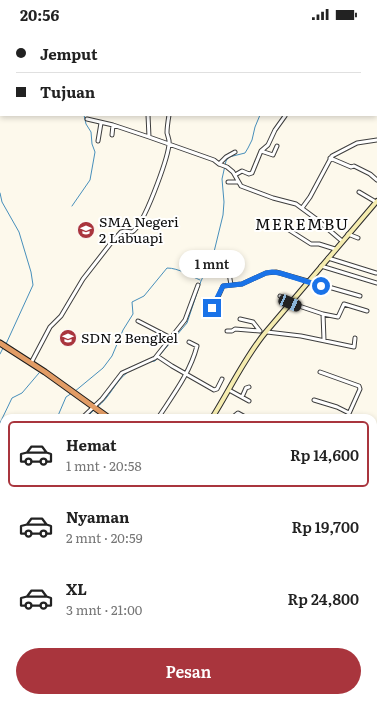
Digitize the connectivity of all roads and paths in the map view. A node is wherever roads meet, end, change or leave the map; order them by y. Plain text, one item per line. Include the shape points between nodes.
1 (148, 116) edge
2 (169, 116) edge
3 (284, 116) edge
4 (86, 119) dead end
5 (100, 122) junction
6 (113, 125) junction
7 (112, 135) dead end
8 (149, 137) junction
9 (98, 140) dead end
10 (377, 140) edge
11 (170, 144) junction
12 (277, 146) dead end
13 (261, 151) junction
14 (235, 152) dead end
15 (330, 158) junction
16 (222, 166) junction
17 (235, 175) junction
18 (377, 180) edge
19 (228, 182) dead end
20 (238, 182) junction
21 (359, 192) dead end
22 (377, 201) edge
23 (302, 208) junction
24 (289, 230) dead end
25 (348, 234) junction
26 (358, 238) dead end
27 (342, 241) junction
28 (335, 249) junction
29 (328, 258) junction
30 (216, 265) dead end
31 (321, 266) junction
32 (364, 270) junction
33 (376, 273) dead end
34 (362, 278) junction
35 (307, 282) junction
36 (377, 283) edge
37 (198, 285) dead end
38 (230, 285) junction
39 (280, 296) dead end
40 (360, 296) dead end
41 (291, 302) junction
42 (209, 310) dead end
43 (367, 311) dead end
44 (323, 314) junction
45 (240, 319) dead end
46 (138, 321) dead end
47 (227, 331) dead end
48 (260, 331) junction
49 (266, 332) junction
50 (316, 334) dead end
51 (171, 338) junction
52 (355, 338) dead end
53 (316, 339) junction
54 (324, 340) junction
55 (189, 342) dead end
56 (0, 343) edge
57 (158, 356) junction
58 (31, 363) junction
59 (320, 372) dead end
60 (187, 374) junction
61 (222, 379) dead end
62 (249, 387) dead end
63 (229, 390) junction
64 (242, 397) junction
65 (314, 400) dead end
66 (249, 402) dead end
67 (95, 408) junction
68 (350, 413) joint
69 (87, 414) edge
70 (103, 414) edge
71 (161, 414) edge
72 (214, 414) edge

1 - 8 street
2 - 11 street via 167,134
3 - 13 street via 268,145
4 - 5 street
5 - 6 street
5 - 9 street
6 - 7 street
6 - 8 street
8 - 11 street
10 - 15 street via 357,143
11 - 16 street via 211,159
11 - 58 street via 160,176 136,228 132,232 121,232 87,273 50,328
12 - 13 street via 272,155
13 - 17 street via 252,173 242,171
14 - 16 street via 226,158
15 - 18 street via 354,166
15 - 23 street
16 - 17 street via 230,169
17 - 20 street
19 - 20 street
20 - 23 street via 245,188
21 - 22 street
22 - 25 street
23 - 27 street
24 - 28 street via 308,242
25 - 26 street
25 - 27 street
27 - 28 street
28 - 29 street
29 - 31 street
29 - 32 street
30 - 38 street via 229,273
31 - 34 street
31 - 35 street
32 - 33 street
32 - 34 street
34 - 36 street
35 - 38 street via 272,272 245,283
35 - 40 street
35 - 41 street
37 - 51 street via 186,320
38 - 42 street via 222,286 214,306
39 - 41 street
41 - 44 street
41 - 49 street
43 - 44 street via 344,304 338,317
44 - 54 street
45 - 48 street via 253,322
46 - 51 street
47 - 48 street
48 - 49 street
49 - 53 street
49 - 63 street
50 - 53 street
51 - 57 street
52 - 54 street via 354,347
53 - 54 street
55 - 60 street via 197,346
56 - 58 highway
57 - 60 street
57 - 67 street via 122,373
58 - 67 highway
59 - 68 street via 359,386
60 - 61 street via 215,390
60 - 71 street
62 - 64 street
63 - 64 street
63 - 72 street
64 - 66 street
65 - 68 street
67 - 69 street
67 - 70 highway

